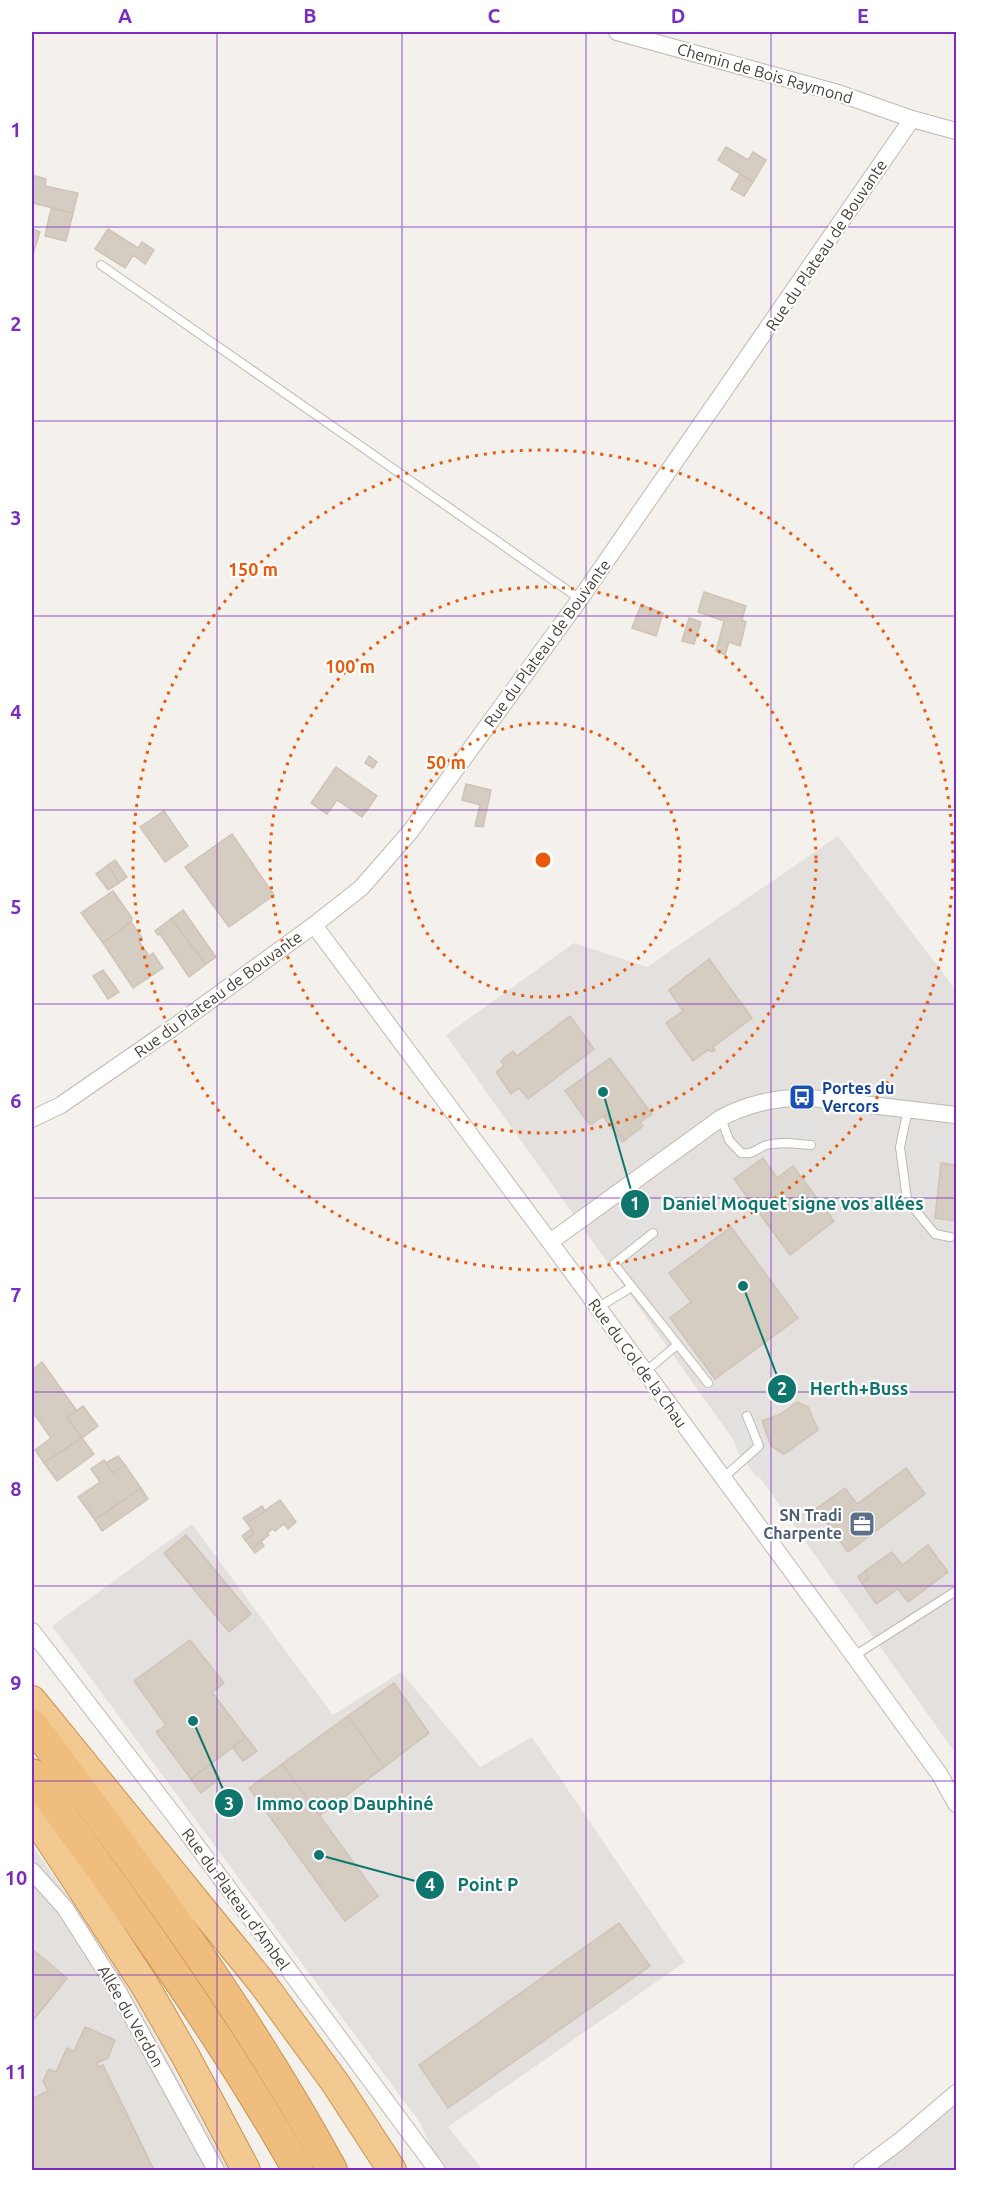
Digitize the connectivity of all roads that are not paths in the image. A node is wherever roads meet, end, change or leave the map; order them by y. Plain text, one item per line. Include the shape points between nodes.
1 (617, 32) edge
2 (912, 119) junction
3 (957, 132) edge
4 (101, 265) dead end
5 (580, 599) junction
6 (314, 925) junction
7 (908, 1109) junction
8 (957, 1115) edge
9 (721, 1118) junction
10 (32, 1119) edge
11 (811, 1145) dead end
12 (653, 1233) dead end
13 (950, 1237) dead end
14 (550, 1242) junction
15 (632, 1287) junction
16 (597, 1308) junction
17 (677, 1345) junction
18 (644, 1372) junction
19 (708, 1383) dead end
20 (747, 1416) dead end
21 (723, 1478) junction
22 (957, 1591) edge
23 (32, 1631) edge
24 (854, 1656) junction
25 (32, 1700) edge
26 (32, 1724) edge
27 (32, 1774) edge
28 (957, 1804) edge
29 (32, 1813) edge
30 (32, 1871) edge
31 (957, 2093) edge
32 (216, 2170) edge
33 (246, 2170) edge
34 (298, 2170) edge
35 (332, 2170) edge
36 (392, 2170) edge
37 (437, 2170) edge
38 (861, 2170) edge

1 - 2 street, Chemin de Bois Raymond via 838,93
2 - 3 street, Chemin de Bois Raymond
2 - 5 street, Rue du Plateau de Bouvante
4 - 5 lane
5 - 6 street, Rue du Plateau de Bouvante via 410,832 361,888
6 - 10 street, Rue du Plateau de Bouvante via 61,1105
6 - 14 street, Rue du Col de la Chau
7 - 8 street
7 - 9 street via 802,1097 755,1103
7 - 13 lane via 900,1147 907,1200 935,1234
9 - 11 lane via 729,1140 741,1153 751,1154 766,1145
9 - 14 street
12 - 15 lane via 614,1264
14 - 16 street, Rue du Col de la Chau
15 - 16 lane
15 - 17 lane
16 - 18 street, Rue du Col de la Chau
17 - 18 lane
17 - 19 lane
18 - 21 street, Rue du Col de la Chau
20 - 21 lane via 759,1446
21 - 24 street, Rue du Col de la Chau
22 - 24 lane
23 - 37 street, Rue du Plateau d'Ambel
24 - 28 street, Rue du Col de la Chau
25 - 36 highway via 263,1984
26 - 35 highway via 196,1950 245,2023
27 - 34 highway via 148,1933 263,2109
29 - 33 highway via 144,1984
30 - 32 street, Allée du Verdon via 65,1908 118,1991
31 - 38 street

